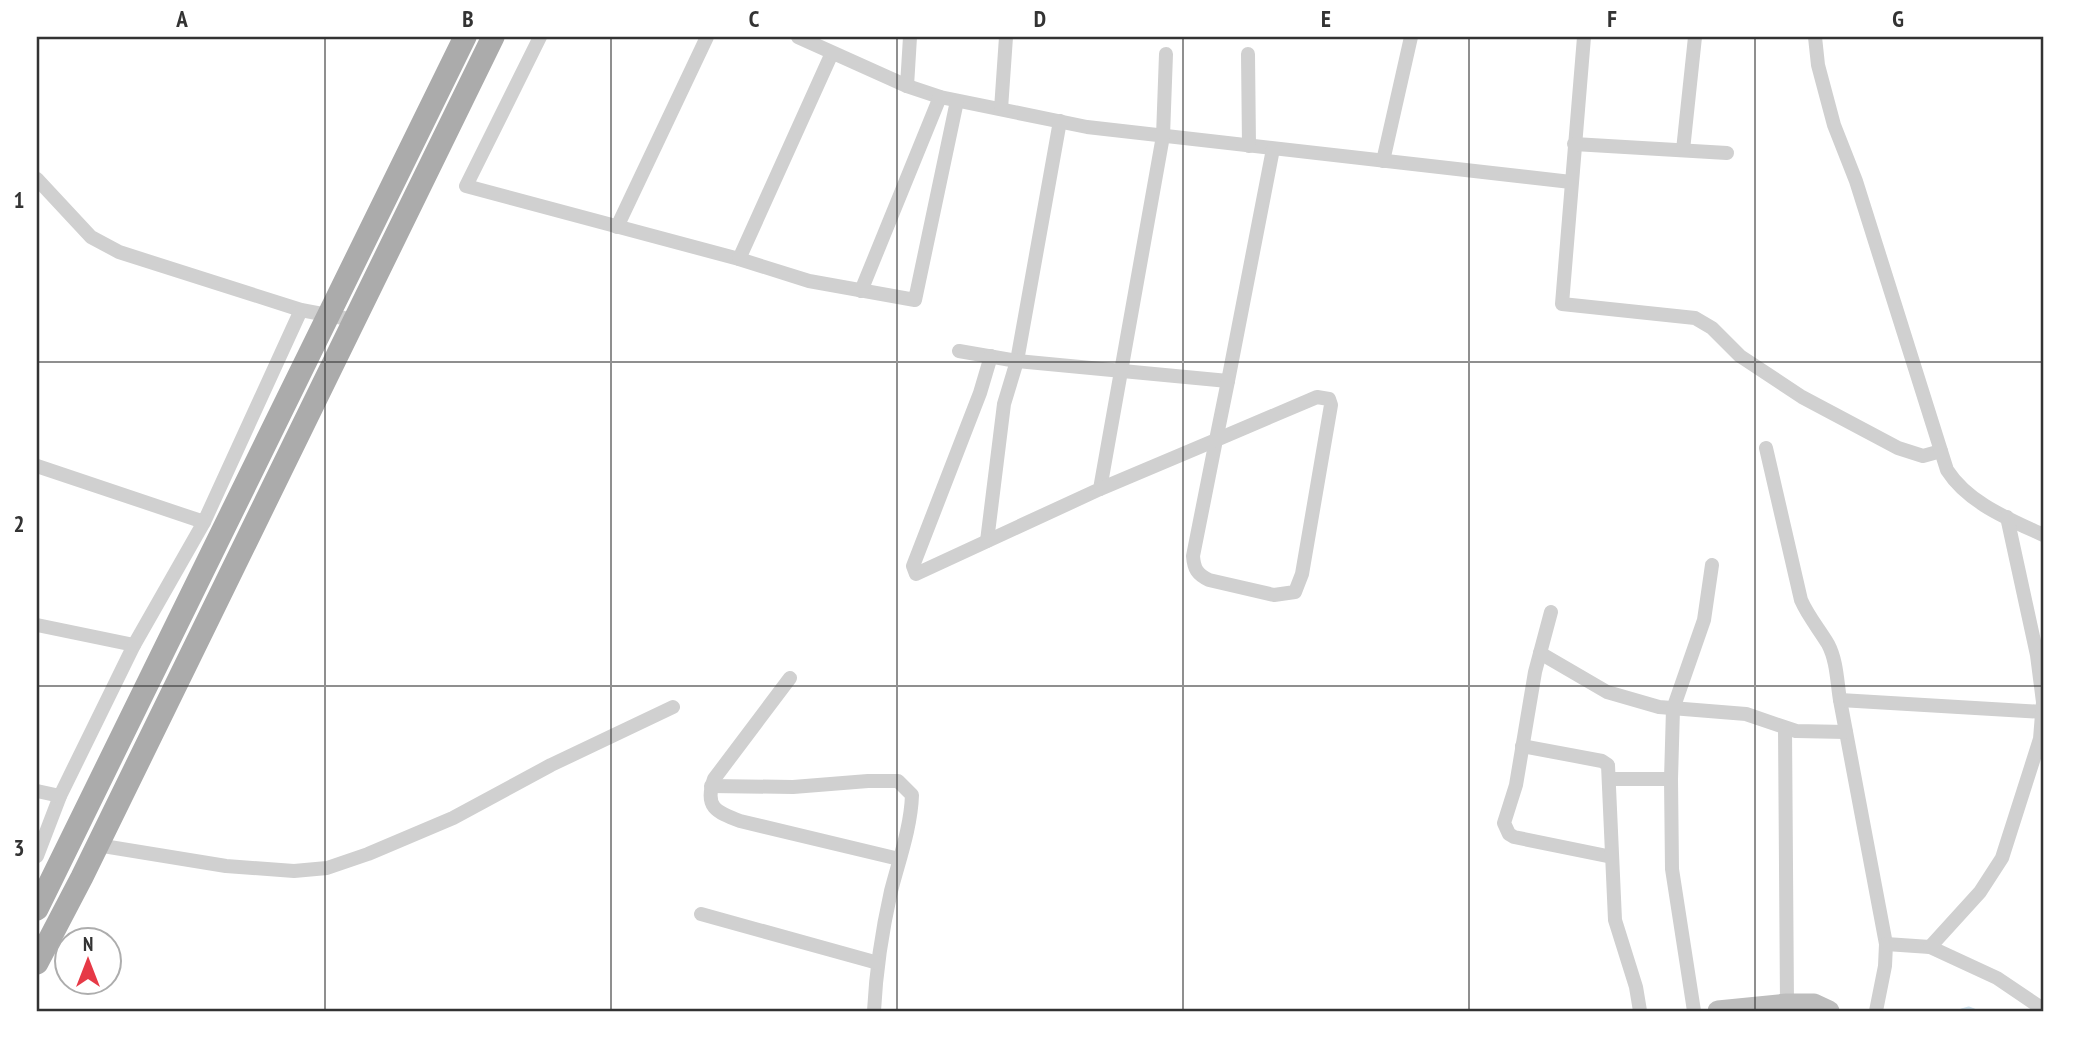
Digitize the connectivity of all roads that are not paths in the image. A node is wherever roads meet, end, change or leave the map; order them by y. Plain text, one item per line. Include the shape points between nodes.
1 (465, 37) edge
2 (493, 37) edge
3 (540, 37) edge
4 (707, 37) edge
5 (801, 37) edge
6 (910, 37) edge
7 (1006, 37) edge
8 (1411, 37) edge
9 (1584, 37) edge
10 (1695, 37) edge
11 (1815, 37) edge
12 (832, 52) junction
13 (1166, 54) dead end
14 (1248, 54) dead end
15 (906, 86) junction
16 (940, 97) junction
17 (957, 101) junction
18 (1001, 109) junction
19 (1059, 121) junction
20 (1163, 136) junction
21 (1574, 144) junction
22 (1249, 146) junction
23 (1273, 149) junction
24 (1683, 150) junction
25 (1727, 153) dead end
26 (1382, 161) junction
27 (37, 179) edge
28 (1571, 182) junction
29 (617, 226) junction
30 (739, 259) junction
31 (861, 291) junction
32 (301, 310) junction
33 (328, 315) junction
34 (354, 320) junction
35 (958, 351) dead end
36 (991, 356) junction
37 (1017, 361) junction
38 (1121, 372) junction
39 (1228, 381) junction
40 (1216, 440) junction
41 (1766, 448) dead end
42 (1941, 450) junction
43 (37, 466) edge
44 (1100, 489) junction
45 (2007, 517) junction
46 (204, 522) junction
47 (2043, 535) edge
48 (987, 541) junction
49 (1712, 565) dead end
50 (1550, 612) dead end
51 (37, 625) edge
52 (134, 645) junction
53 (1540, 653) junction
54 (790, 678) dead end
55 (1840, 700) junction
56 (2043, 702) edge
57 (673, 708) dead end
58 (1673, 709) junction
59 (2043, 712) edge
60 (1785, 728) junction
61 (1846, 732) junction
62 (1522, 746) junction
63 (1609, 779) junction
64 (1671, 779) junction
65 (712, 786) junction
66 (37, 791) edge
67 (60, 796) junction
68 (97, 845) junction
69 (37, 856) edge
70 (1612, 857) junction
71 (899, 859) junction
72 (38, 906) edge
73 (701, 914) dead end
74 (1886, 944) junction
75 (1930, 947) junction
76 (37, 963) edge
77 (878, 963) junction
78 (1787, 1004) junction
79 (2042, 1006) edge
80 (874, 1011) edge
81 (1640, 1011) edge
82 (1694, 1011) edge
83 (1718, 1011) edge
84 (1829, 1011) edge
85 (1876, 1011) edge

1 - 33 main road
2 - 34 main road
3 - 29 street via 466,186
4 - 29 street
5 - 12 street
6 - 15 street
7 - 18 street
8 - 26 street
9 - 21 street
10 - 24 street
11 - 42 street via 1834,125
12 - 15 street
12 - 30 street
13 - 20 street
14 - 22 street
15 - 16 street
16 - 17 street
16 - 31 street
17 - 18 street
17 - 31 street via 915,300
18 - 19 street
19 - 20 street
19 - 37 street
20 - 22 street
20 - 38 street
21 - 24 street
21 - 28 street
22 - 23 street
23 - 26 street
23 - 39 street
24 - 25 street
26 - 28 street
27 - 32 street via 91,237 119,251
28 - 42 street via 1562,304 1695,318 1740,356 1802,397 1898,448 1923,456
29 - 30 street
30 - 31 street via 809,281
32 - 33 street
32 - 46 street
33 - 34 street
33 - 72 main road
34 - 68 main road
35 - 36 street
36 - 37 street
36 - 48 street via 913,566 916,574
37 - 38 street
37 - 48 street via 1004,404
38 - 39 street
38 - 44 street
39 - 40 street
40 - 40 street via 1317,397 1329,399 1302,574 1295,592 1274,595 1209,580 1194,567 1192,556
40 - 44 street
41 - 55 street via 1801,600 1829,646
42 - 45 street via 1955,484
43 - 46 street
44 - 48 street
45 - 47 street
45 - 56 street
46 - 52 street
49 - 58 street via 1704,620
50 - 53 street
51 - 52 street
52 - 67 street
53 - 58 street via 1607,692
53 - 62 street
54 - 65 street
55 - 59 street
55 - 61 street
56 - 59 street
57 - 68 street via 551,765 453,818 327,868 295,871 226,866
58 - 60 street via 1746,714
58 - 64 street
59 - 75 street via 2040,739 2002,858 1980,892
60 - 61 street
60 - 78 street
61 - 74 street
62 - 63 street via 1602,761 1608,765
62 - 70 street via 1504,823 1508,834
63 - 64 street
63 - 70 street
64 - 82 street via 1672,869
65 - 71 street via 712,805 722,814
65 - 71 street via 898,781 912,795
66 - 67 street
67 - 69 street
68 - 76 main road
70 - 81 street via 1615,920
71 - 77 street
73 - 77 street
74 - 75 street
74 - 85 street
75 - 79 street via 1997,978
77 - 80 street
78 - 83 street
78 - 84 street via 1814,1004

